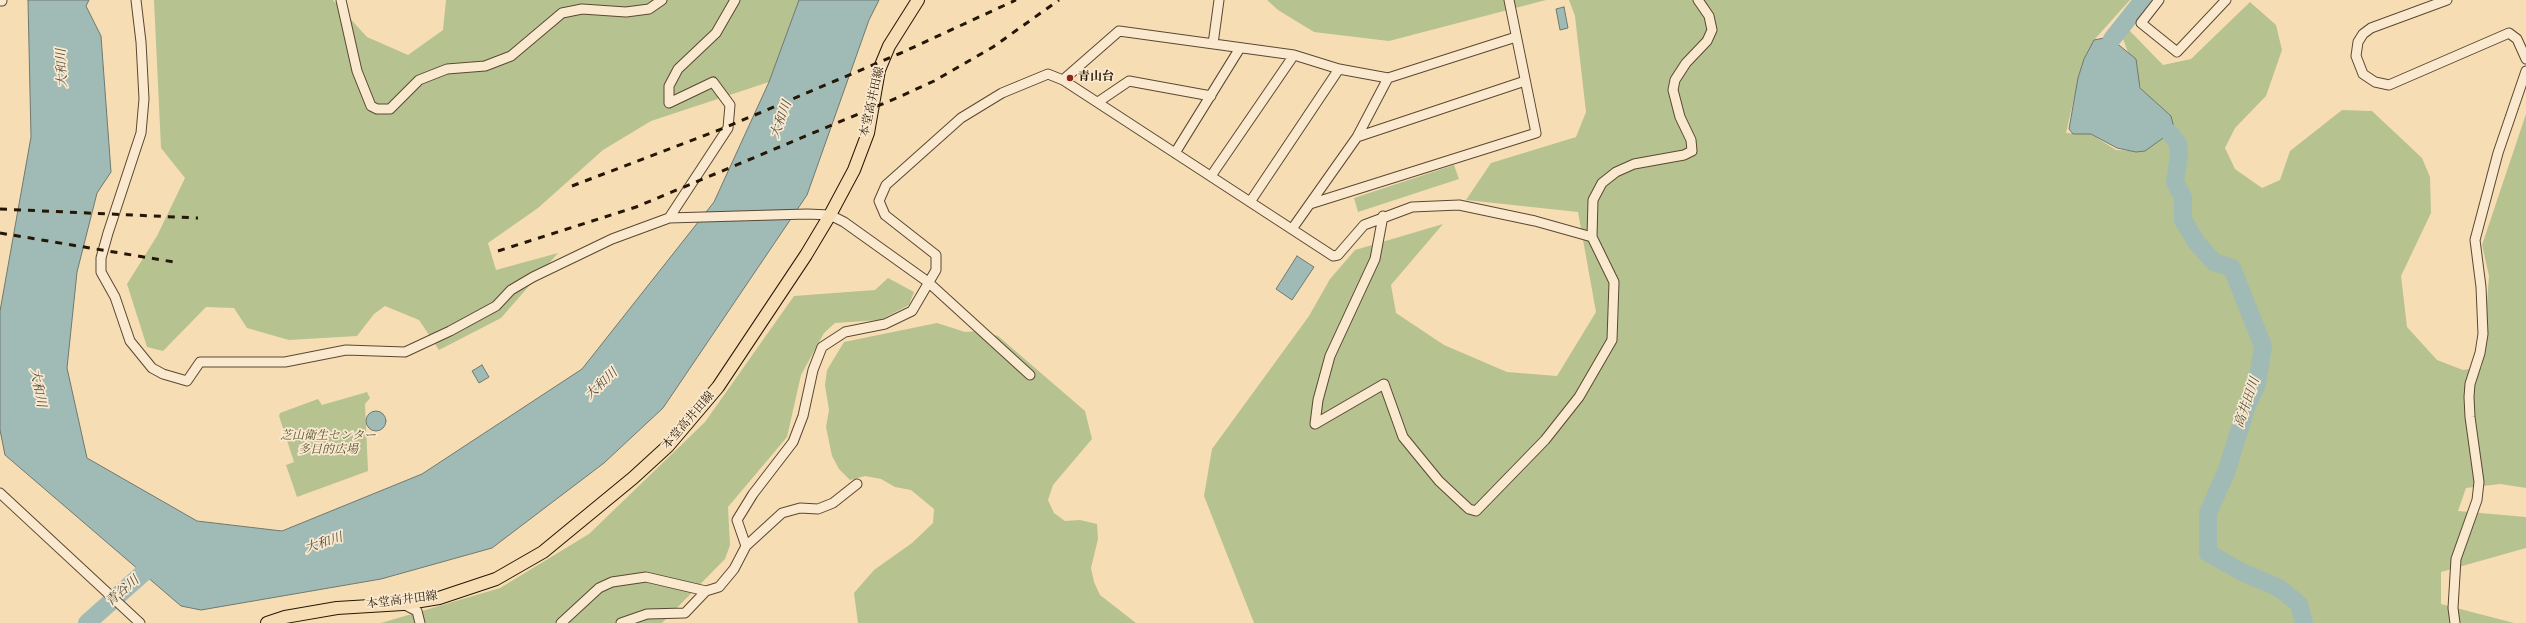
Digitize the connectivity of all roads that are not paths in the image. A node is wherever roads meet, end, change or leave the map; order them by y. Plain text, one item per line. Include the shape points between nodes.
1 (136, 0) edge
2 (341, 0) edge
3 (662, 0) edge
4 (735, 0) edge
5 (918, 0) edge
6 (1219, 0) edge
7 (1509, 0) edge
8 (1698, 0) edge
9 (2159, 0) edge
10 (2226, 0) edge
11 (2447, 0) edge
12 (1516, 37) junction
13 (1213, 44) junction
14 (1240, 48) junction
15 (1294, 55) junction
16 (2526, 59) edge
17 (1339, 69) junction
18 (2526, 71) edge
19 (1388, 78) junction
20 (1063, 80) junction
21 (1525, 81) junction
22 (1211, 96) junction
23 (1098, 102) junction
24 (1356, 137) junction
25 (1175, 152) junction
26 (1211, 176) junction
27 (1250, 202) junction
28 (1310, 204) junction
29 (830, 215) junction
30 (1383, 216) junction
31 (674, 218) junction
32 (1292, 229) junction
33 (1592, 237) junction
34 (928, 282) junction
35 (1030, 375) dead end
36 (857, 484) dead end
37 (0, 493) edge
38 (746, 546) junction
39 (706, 591) junction
40 (403, 604) junction
41 (140, 623) edge
42 (267, 623) edge
43 (420, 623) edge
44 (561, 623) edge
45 (621, 623) edge
46 (2455, 623) edge

1 - 31 street via 143,85 142,133 108,233 101,258 101,272 115,297 130,341 152,368 163,374 187,381 200,362 285,362 346,350 405,352 496,306 511,290 533,277 612,238
2 - 3 street via 357,71 371,106 377,109 390,109 419,80 447,69 485,66 511,56 562,13 582,9 634,11 649,9
4 - 31 street via 716,33 678,69 669,86 669,103 713,82 730,105 728,128
5 - 29 main road, 本堂高井田線 via 889,46 878,70 868,133 854,170
6 - 13 street
7 - 12 street
8 - 33 street via 1710,16 1712,30 1707,41 1679,74 1673,90 1680,117 1691,140 1692,151 1684,155 1634,164 1607,179 1593,200
9 - 10 street via 2141,22 2176,52
11 - 16 street via 2371,28 2363,34 2358,42 2356,56 2363,74 2375,82 2389,85 2509,33 2517,39
12 - 19 street
12 - 21 street
13 - 14 street
13 - 20 street via 1119,31
14 - 15 street
14 - 22 street
15 - 17 street
15 - 26 street
17 - 19 street
17 - 27 street
18 - 46 street via 2498,153 2475,240 2483,334 2469,396 2479,482 2477,500 2456,559 2452,608
19 - 24 street
20 - 23 street
20 - 34 street via 1048,74 1002,93 961,118 886,186 879,200 885,215 936,255 936,270
21 - 24 street
21 - 28 street via 1536,133
22 - 23 street via 1129,81
22 - 25 street
23 - 25 street
24 - 28 street
25 - 26 street
26 - 27 street
27 - 32 street
28 - 32 street
29 - 31 street
29 - 34 street via 844,222
29 - 40 main road, 本堂高井田線 via 718,387 668,446 633,478 542,552 496,579 440,598
30 - 32 street via 1364,225 1338,255 1332,256
30 - 33 street via 1412,207 1459,205 1535,221
30 - 33 street via 1375,259 1330,356 1318,400 1315,424 1384,384 1403,437 1439,480 1469,508 1476,511 1545,440 1579,397 1612,340 1614,282
34 - 35 street
34 - 38 street via 912,311 885,324 845,332 822,346 813,370 803,416 793,442 753,494 737,520
36 - 38 street via 833,503 818,509 800,508 782,513
37 - 41 street
38 - 39 street via 734,569 719,587
39 - 44 street via 646,577 612,582 599,588
39 - 45 street via 685,614 647,614
40 - 42 main road, 本堂高井田線 via 337,608 285,617
40 - 43 street via 417,611

